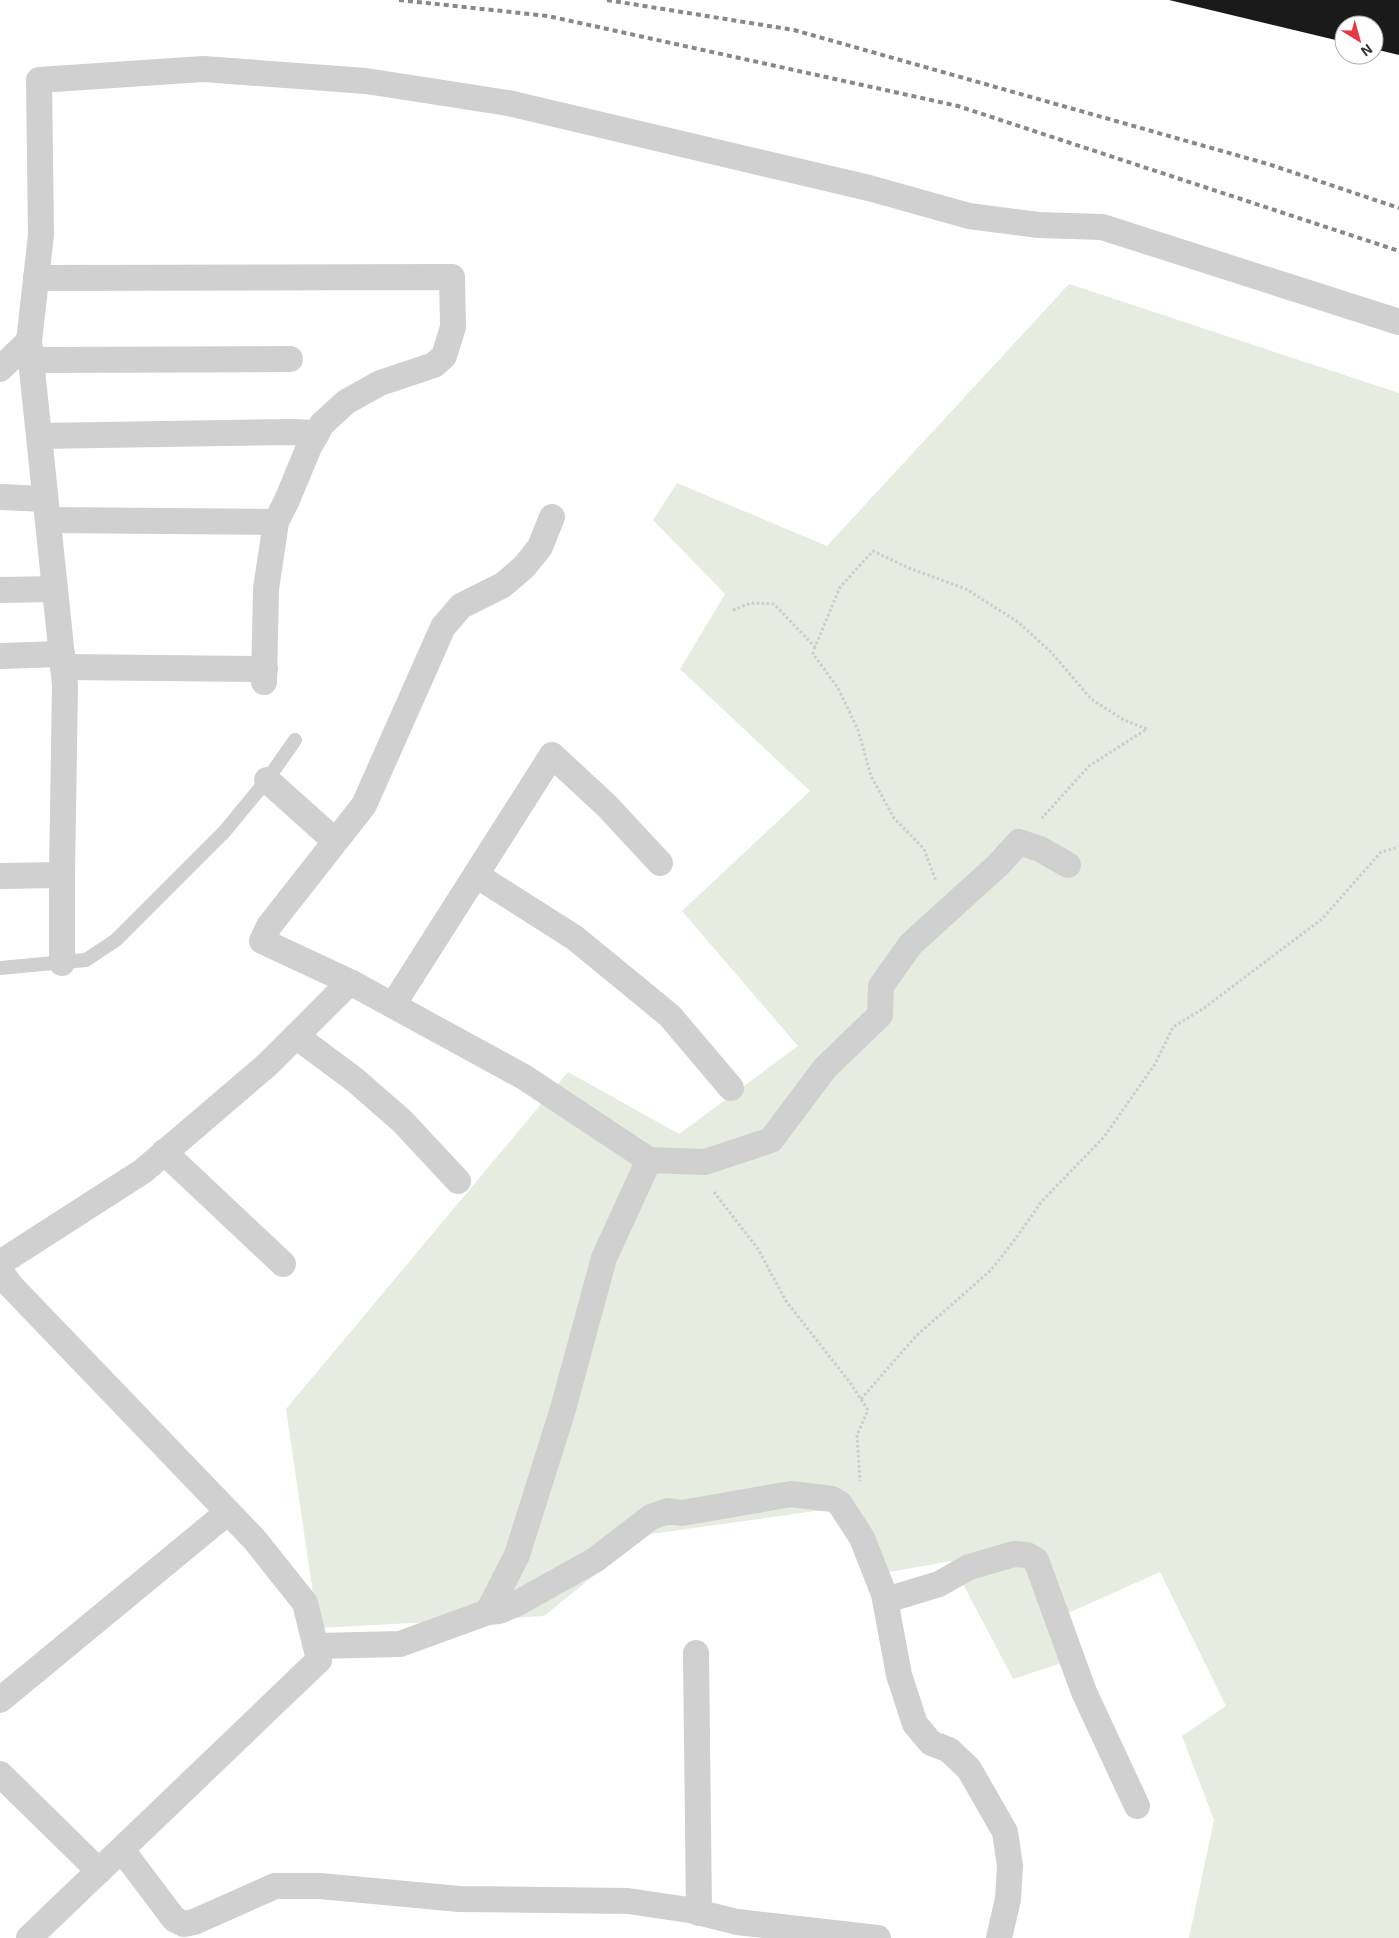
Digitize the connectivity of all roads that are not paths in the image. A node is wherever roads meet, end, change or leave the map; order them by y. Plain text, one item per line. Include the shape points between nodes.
1 (36, 278) junction
2 (1399, 322) edge
3 (30, 350) junction
4 (290, 359) dead end
5 (0, 369) edge
6 (317, 433) junction
7 (39, 436) junction
8 (0, 497) edge
9 (47, 509) junction
10 (552, 516) dead end
11 (276, 522) junction
12 (55, 589) junction
13 (0, 590) edge
14 (0, 656) edge
15 (62, 661) junction
16 (294, 740) dead end
17 (266, 780) junction
18 (335, 841) junction
19 (660, 863) dead end
20 (1068, 865) dead end
21 (62, 875) junction
22 (476, 875) junction
23 (0, 876) edge
24 (62, 963) junction
25 (0, 968) edge
26 (350, 982) junction
27 (393, 1005) junction
28 (296, 1036) junction
29 (731, 1088) dead end
30 (164, 1152) junction
31 (649, 1160) junction
32 (458, 1181) dead end
33 (0, 1263) edge
34 (283, 1264) dead end
35 (0, 1271) edge
36 (228, 1512) junction
37 (884, 1594) junction
38 (488, 1612) junction
39 (316, 1646) junction
40 (696, 1654) dead end
41 (0, 1700) edge
42 (0, 1774) edge
43 (1137, 1806) dead end
44 (122, 1850) junction
45 (99, 1871) junction
46 (699, 1913) junction
47 (736, 1930) edge
48 (29, 1938) edge
49 (878, 1938) edge
50 (998, 1938) edge

1 - 2 street via 41,235 39,80 203,69 366,81 508,103 869,188 969,216 1039,225 1102,227
1 - 3 street
1 - 6 street via 452,277 453,327 444,356 434,365 380,383 346,402
3 - 4 street
3 - 5 street
3 - 7 street
6 - 7 street
6 - 11 street
7 - 9 street
8 - 9 street
9 - 11 street
9 - 12 street
10 - 18 street via 540,547 524,567 503,585 461,606 443,627 364,805
11 - 15 street via 266,589 264,675
12 - 13 street
12 - 15 street
14 - 15 street
15 - 21 street via 65,684
16 - 17 lane
17 - 18 street
17 - 24 lane via 225,831 116,940 86,960
18 - 26 street via 268,926 262,941
19 - 22 street via 607,806 552,755
20 - 31 street via 1040,849 1019,842 911,944 881,986 880,1015 824,1068 771,1140 705,1162
21 - 23 street
21 - 24 street
22 - 27 street
22 - 29 street via 576,938 650,999 670,1016
24 - 25 lane
26 - 27 street
26 - 28 street
27 - 31 street via 524,1077
28 - 30 street via 268,1064
28 - 32 street via 355,1080 402,1121
30 - 33 street via 142,1171
30 - 34 street
31 - 38 street via 604,1258 563,1409 517,1555
35 - 36 street
36 - 39 street via 255,1540 305,1603
36 - 41 street
37 - 38 street via 862,1538 840,1504 832,1498 790,1494 682,1513 668,1511 651,1517 595,1560 516,1604
37 - 43 street via 893,1598 939,1584 969,1566 1014,1554 1036,1560 1084,1692
37 - 50 street via 899,1675 915,1724 931,1743 949,1750 968,1769 1005,1832 1010,1866 1008,1899
38 - 39 street via 400,1644
39 - 44 street via 319,1660
40 - 46 street
42 - 45 street
44 - 45 street
44 - 46 street via 174,1919 184,1924 275,1886 320,1886 459,1899 628,1901
45 - 48 street
46 - 47 street
47 - 49 street

